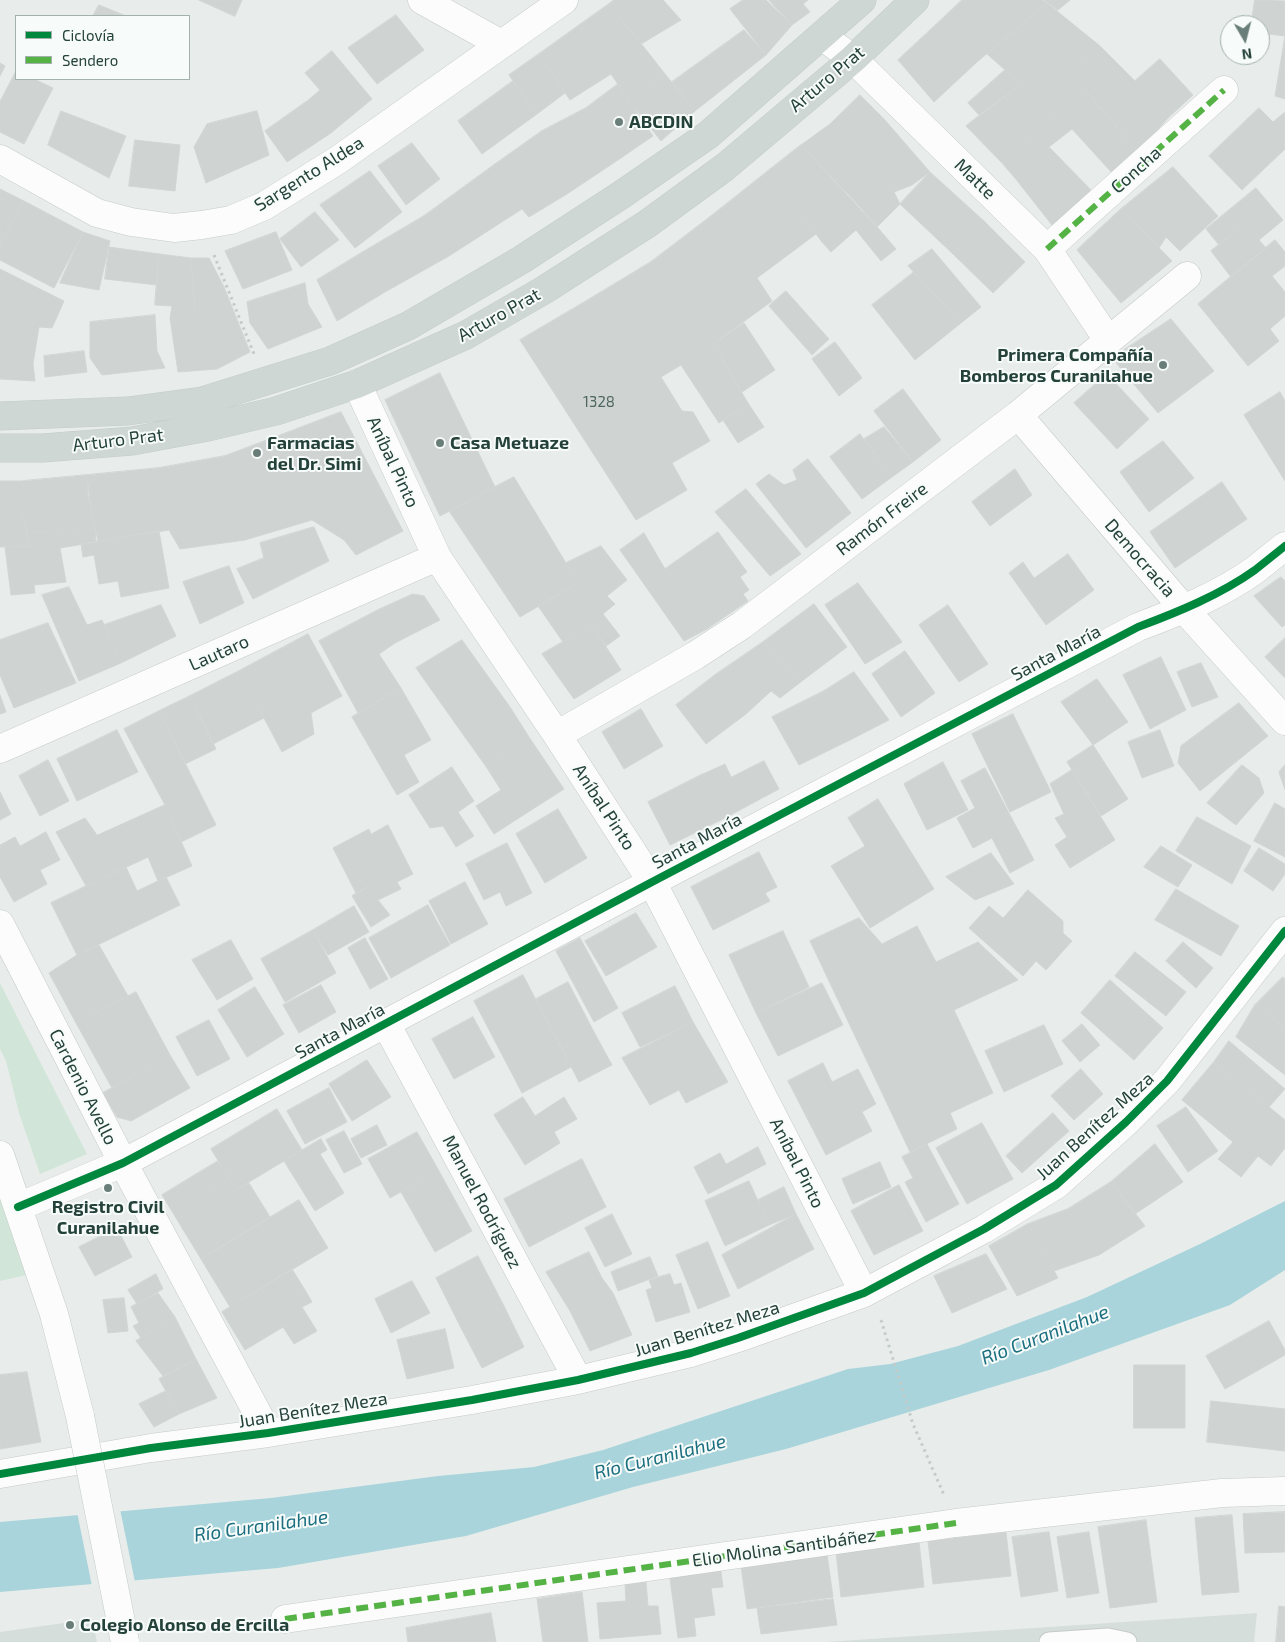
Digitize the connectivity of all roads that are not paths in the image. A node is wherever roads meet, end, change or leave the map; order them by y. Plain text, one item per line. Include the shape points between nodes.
1 (422, 0) edge
2 (564, 0) edge
3 (862, 0) edge
4 (915, 0) edge
5 (822, 36) junction
6 (501, 44) junction
7 (853, 59) junction
8 (1224, 90) dead end
9 (0, 159) edge
10 (1047, 249) junction
11 (1187, 276) dead end
12 (1108, 340) junction
13 (357, 384) junction
14 (1018, 415) junction
15 (0, 416) edge
16 (0, 448) edge
17 (1285, 546) edge
18 (437, 557) junction
19 (1184, 609) junction
20 (1285, 721) edge
21 (557, 735) junction
22 (0, 749) edge
23 (652, 882) junction
24 (0, 924) edge
25 (1285, 931) edge
26 (386, 1024) junction
27 (0, 1155) edge
28 (122, 1163) junction
29 (18, 1207) junction
30 (864, 1293) junction
31 (578, 1380) junction
32 (268, 1433) junction
33 (0, 1474) edge
34 (1285, 1491) edge
35 (285, 1619) dead end
36 (125, 1642) edge
37 (1049, 1642) edge
38 (1127, 1642) edge

1 - 6 street
2 - 6 street, Sargento Aldea
3 - 5 main road, Arturo Prat
4 - 7 main road, Arturo Prat
5 - 7 street, Matte
5 - 15 main road, Arturo Prat via 708,134 621,196 521,260 408,326 330,361 202,400 128,412
6 - 9 street, Sargento Aldea via 338,160 264,206 230,220 174,228 97,213
7 - 10 street, Matte
7 - 13 main road, Arturo Prat via 724,168 647,224 466,335
8 - 10 street, Concha
10 - 12 street, Matte
11 - 12 street, Ramón Freire
12 - 14 street, Ramón Freire
13 - 16 main road, Arturo Prat via 276,411 132,441
13 - 18 street, Aníbal Pinto
14 - 19 street, Democracia
14 - 21 street, Ramón Freire via 742,625 696,656
17 - 19 street, Santa María via 1228,587
18 - 21 street, Aníbal Pinto
18 - 22 street, Lautaro
19 - 20 street, Democracia
19 - 23 street, Santa María via 1138,628
21 - 23 street, Aníbal Pinto
23 - 26 street, Santa María
23 - 30 street, Aníbal Pinto
24 - 28 street, Cardenio Avello
25 - 30 street, Juan Benítez Meza via 1167,1081 1056,1185 984,1229
26 - 28 street, Santa María
26 - 31 street, Manuel Rodríguez
27 - 29 street
28 - 29 street, Santa María
28 - 32 street, Cardenio Avello
29 - 36 street, bridge via 54,1314 80,1416
30 - 31 street, Juan Benítez Meza via 691,1353
31 - 32 street, Juan Benítez Meza
32 - 33 street, Juan Benítez Meza via 150,1448
34 - 35 street, Elio Molina Santibáñez via 1222,1493 956,1523
37 - 38 lane via 1108,1638

